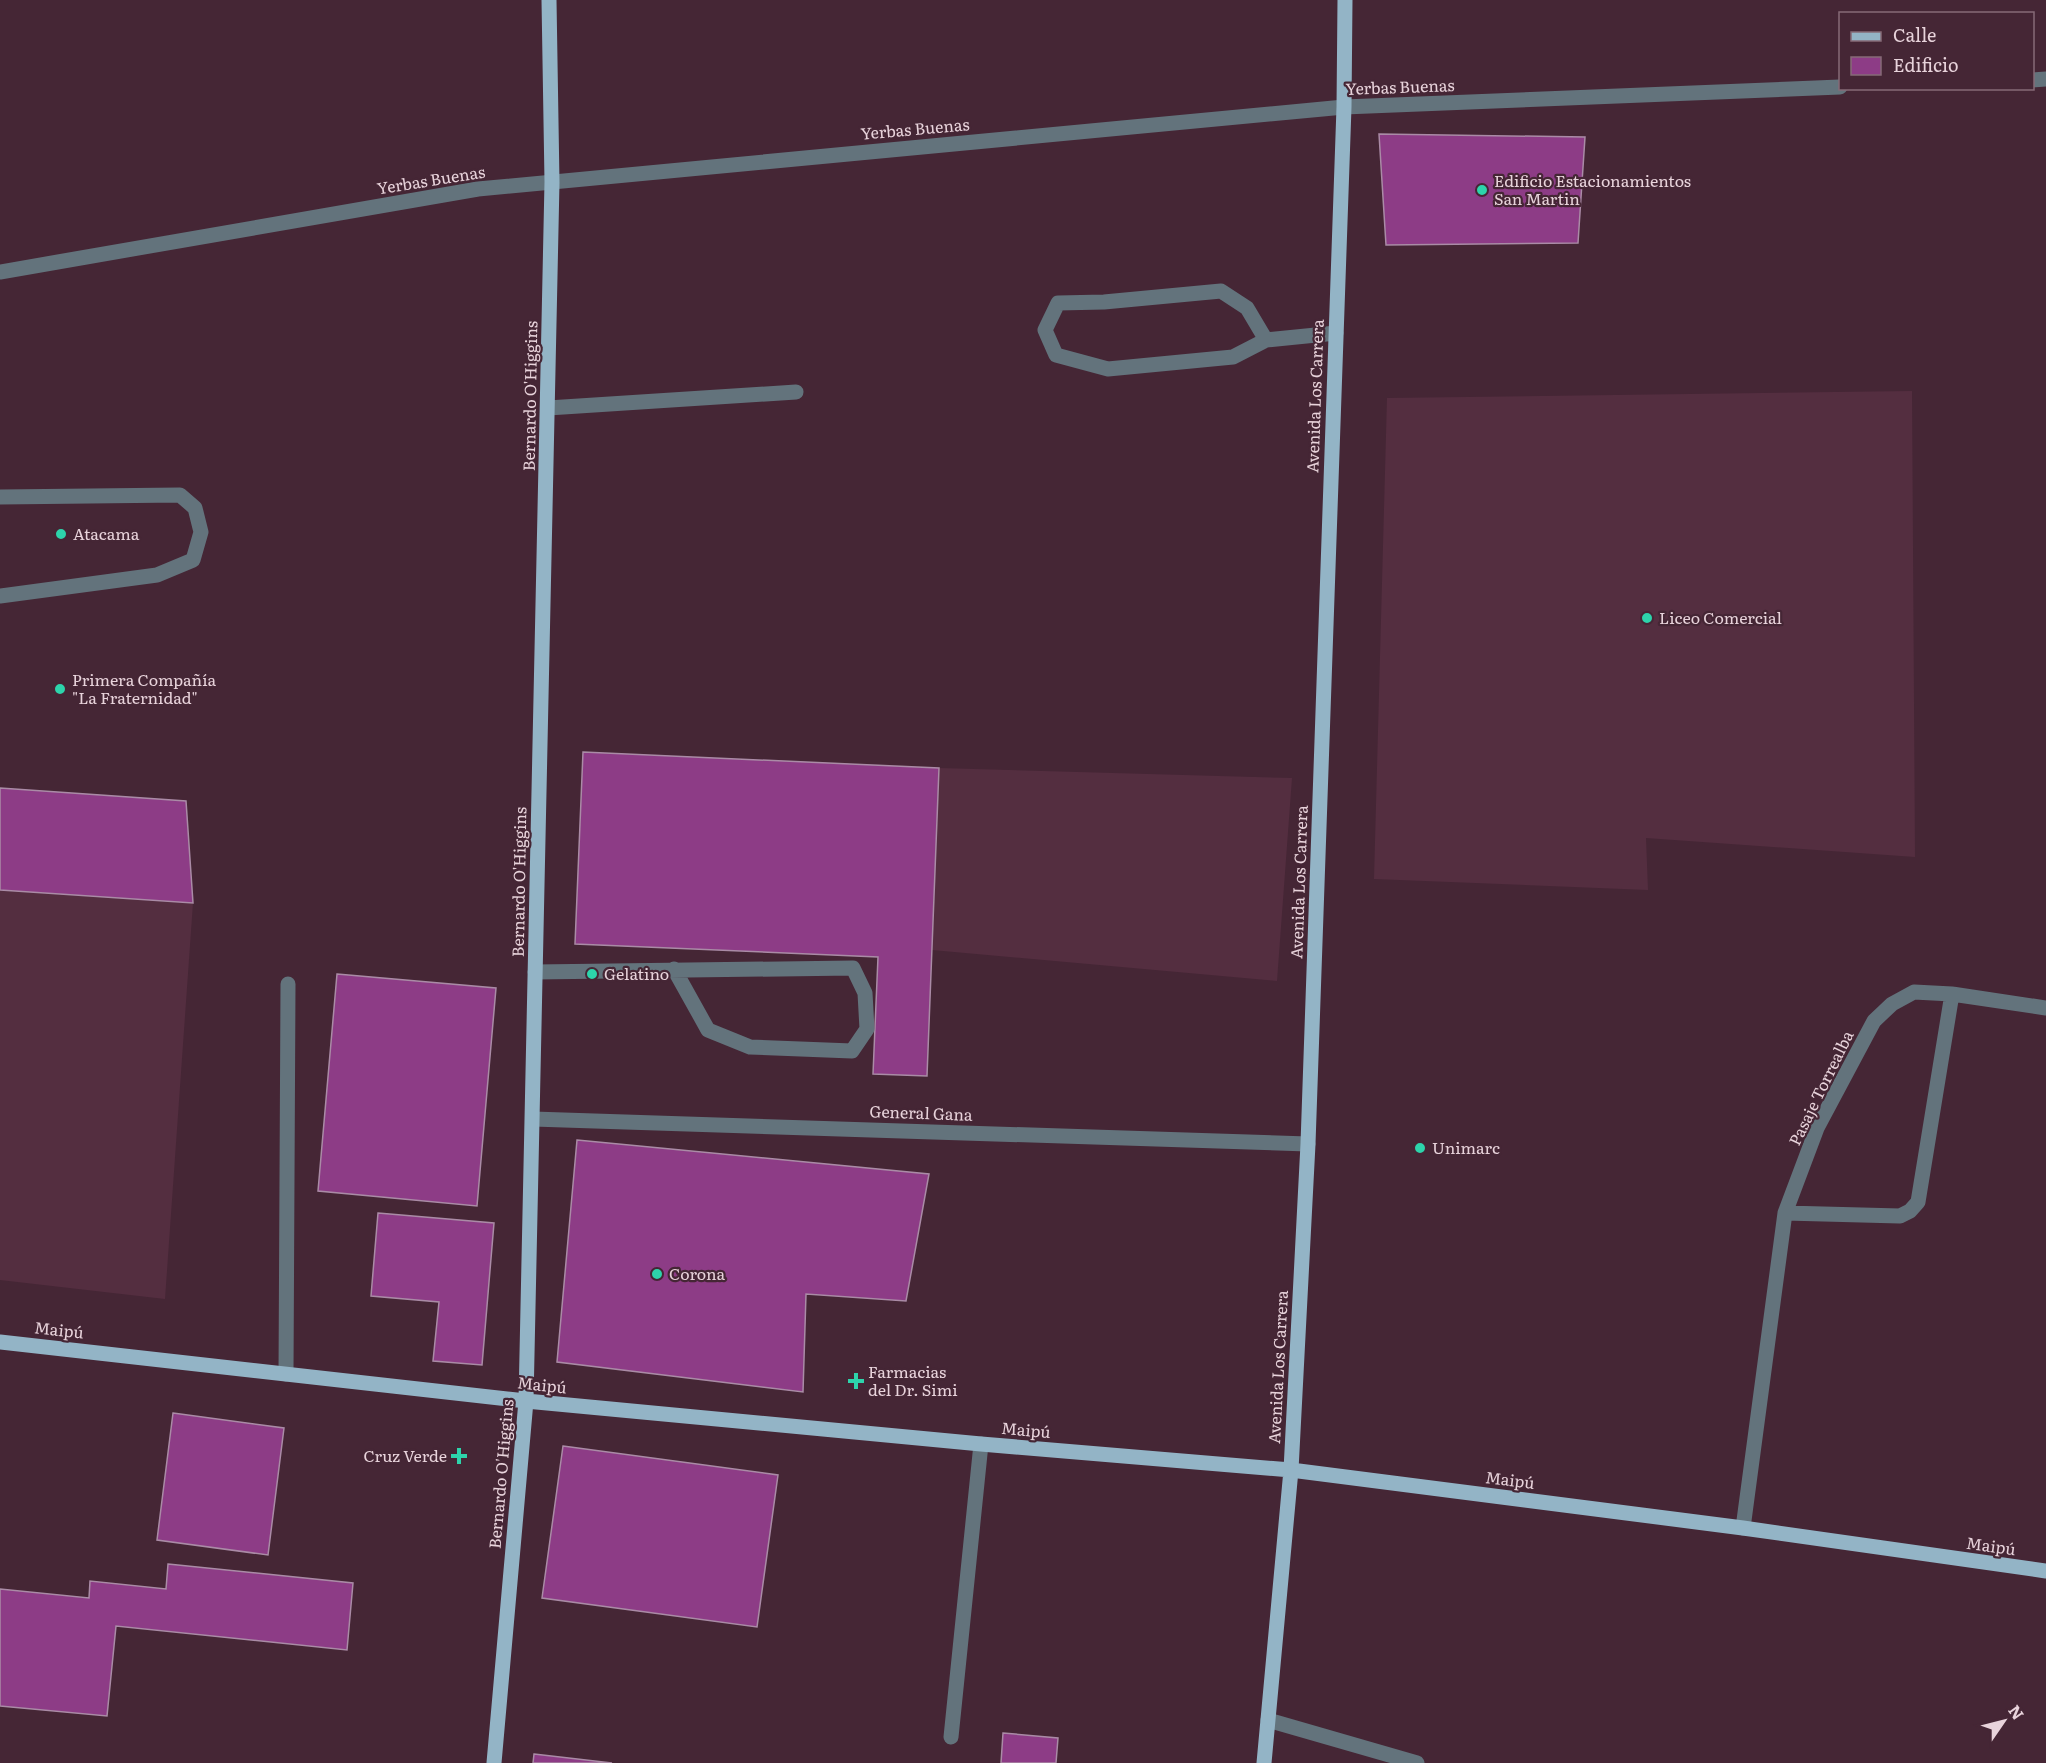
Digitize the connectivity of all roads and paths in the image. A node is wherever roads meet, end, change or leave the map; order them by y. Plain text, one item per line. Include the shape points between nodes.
1 (549, 0) edge
2 (1345, 0) edge
3 (1839, 87) edge
4 (1344, 107) junction
5 (552, 182) junction
6 (0, 272) edge
7 (1336, 333) junction
8 (1266, 340) junction
9 (796, 392) dead end
10 (548, 408) junction
11 (0, 497) edge
12 (0, 596) edge
13 (674, 969) junction
14 (535, 972) junction
15 (288, 984) dead end
16 (1952, 994) junction
17 (2046, 1008) edge
18 (533, 1119) junction
19 (1308, 1144) junction
20 (1785, 1213) junction
21 (0, 1342) edge
22 (286, 1374) junction
23 (526, 1401) junction
24 (981, 1444) junction
25 (1291, 1470) junction
26 (1743, 1528) junction
27 (2046, 1571) edge
28 (1268, 1720) junction
29 (951, 1737) dead end
30 (494, 1763) edge
31 (1264, 1763) edge
32 (1417, 1763) edge

1 - 5 main road, Bernardo O'Higgins
2 - 4 main road, Avenida Los Carrera
3 - 4 street, Yerbas Buenas
4 - 5 street, Yerbas Buenas
4 - 7 main road, Avenida Los Carrera
5 - 6 street, Yerbas Buenas via 478,189
5 - 10 main road, Bernardo O'Higgins
7 - 8 street
7 - 19 main road, Avenida Los Carrera
8 - 8 street via 1233,357 1108,369 1056,355 1045,330 1058,303 1221,291 1246,308
9 - 10 street
10 - 14 main road, Bernardo O'Higgins
11 - 12 street via 180,495 195,508 201,532 193,560 157,575
13 - 13 street via 853,968 865,993 867,1029 852,1051 750,1047 708,1030
13 - 14 street
14 - 18 main road, Bernardo O'Higgins
15 - 22 street
16 - 17 street, Pasaje Torrealba
16 - 20 street, Pasaje Torrealba via 1914,992 1892,1004 1874,1022 1817,1128
16 - 20 street via 1918,1202 1899,1216
18 - 19 street, General Gana
18 - 23 main road, Bernardo O'Higgins
19 - 25 main road, Avenida Los Carrera
20 - 26 street, Pasaje Torrealba
21 - 22 main road, Maipú
22 - 23 main road, Maipú
23 - 24 main road, Maipú
23 - 30 main road, Bernardo O'Higgins
24 - 25 main road, Maipú
24 - 29 street
25 - 26 main road, Maipú
25 - 28 main road, Avenida Los Carrera
26 - 27 main road, Maipú
28 - 31 main road, Avenida Los Carrera
28 - 32 street

